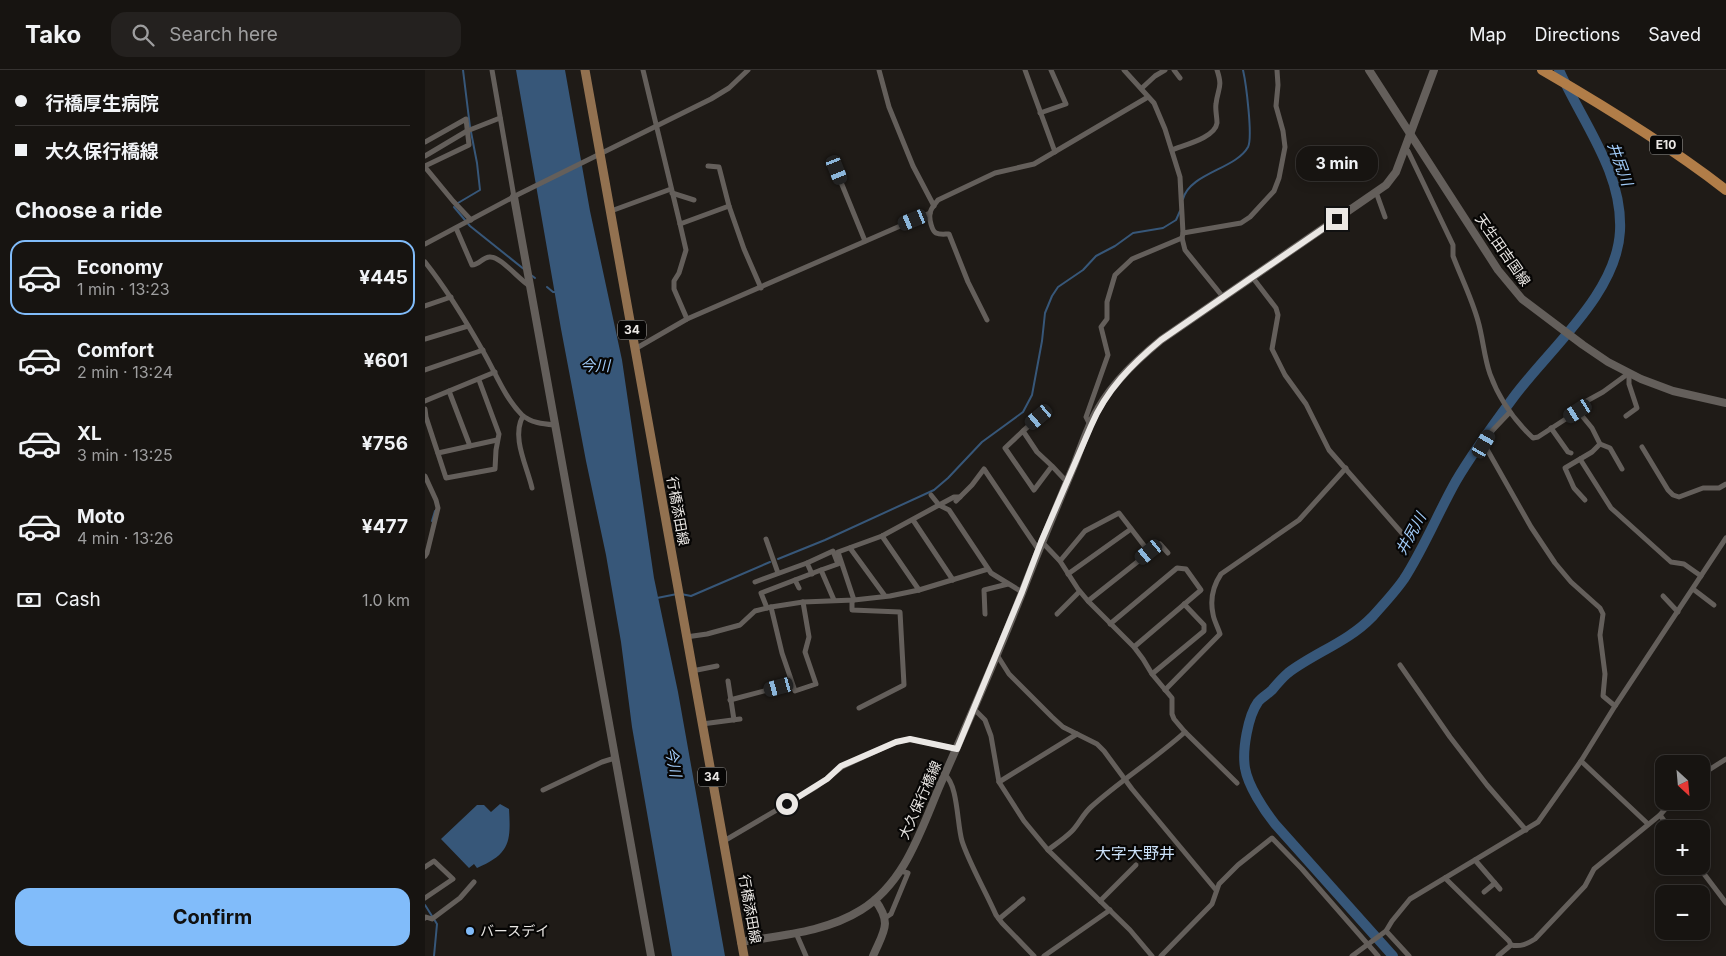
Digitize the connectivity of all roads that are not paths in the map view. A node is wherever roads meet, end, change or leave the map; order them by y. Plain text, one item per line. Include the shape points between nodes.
1 (492, 70) edge
2 (585, 70) edge
3 (643, 70) edge
4 (748, 70) edge
5 (879, 70) edge
6 (1025, 70) edge
7 (1051, 70) edge
8 (1124, 70) edge
9 (1165, 70) edge
10 (1173, 70) edge
11 (1217, 70) edge
12 (1277, 70) edge
13 (1369, 70) edge
14 (1434, 70) edge
15 (1542, 70) edge
16 (1179, 78) dead end
17 (1141, 88) junction
18 (1148, 97) junction
19 (1040, 113) junction
20 (500, 118) junction
21 (657, 127) junction
22 (467, 131) junction
23 (1411, 132) junction
24 (425, 142) edge
25 (1404, 149) junction
26 (1172, 150) junction
27 (1055, 152) junction
28 (598, 155) junction
29 (425, 156) edge
30 (708, 166) dead end
31 (425, 167) edge
32 (837, 170) dead end
33 (1726, 190) edge
34 (672, 191) junction
35 (1375, 192) junction
36 (516, 196) junction
37 (694, 200) dead end
38 (729, 206) junction
39 (934, 206) junction
40 (611, 211) junction
41 (930, 213) junction
42 (1385, 217) dead end
43 (470, 220) junction
44 (680, 224) junction
45 (456, 228) junction
46 (1182, 236) junction
47 (865, 241) junction
48 (425, 244) edge
49 (425, 262) edge
50 (1253, 278) junction
51 (530, 286) junction
52 (761, 288) junction
53 (451, 297) junction
54 (1223, 297) junction
55 (425, 306) edge
56 (687, 320) junction
57 (987, 320) dead end
58 (468, 326) junction
59 (425, 339) edge
60 (483, 350) junction
61 (635, 350) junction
62 (425, 370) edge
63 (495, 372) junction
64 (1629, 373) junction
65 (479, 380) junction
66 (449, 391) junction
67 (425, 401) edge
68 (1726, 403) edge
69 (425, 409) edge
70 (1578, 411) junction
71 (1509, 412) junction
72 (523, 416) junction
73 (1626, 416) dead end
74 (1039, 417) dead end
75 (555, 425) junction
76 (1091, 426) junction
77 (1551, 428) junction
78 (1023, 431) junction
79 (497, 440) junction
80 (1600, 444) junction
81 (470, 446) junction
82 (1642, 447) dead end
83 (438, 453) junction
84 (1571, 453) dead end
85 (1581, 459) junction
86 (1052, 466) junction
87 (1346, 468) junction
88 (1622, 469) dead end
89 (425, 476) edge
90 (1067, 482) junction
91 (1726, 484) edge
92 (532, 488) dead end
93 (931, 495) dead end
94 (1585, 500) dead end
95 (939, 505) junction
96 (913, 520) junction
97 (1131, 529) junction
98 (882, 536) junction
99 (1726, 538) edge
100 (766, 539) dead end
101 (1408, 540) dead end
102 (1040, 545) junction
103 (850, 548) junction
104 (1149, 552) junction
105 (1169, 553) dead end
106 (425, 556) edge
107 (1060, 561) junction
108 (807, 563) junction
109 (988, 569) junction
110 (821, 570) junction
111 (779, 573) junction
112 (812, 574) junction
113 (1069, 574) junction
114 (1701, 576) junction
115 (795, 580) junction
116 (953, 580) junction
117 (755, 582) dead end
118 (784, 584) junction
119 (1008, 584) junction
120 (799, 588) dead end
121 (1693, 589) junction
122 (919, 590) junction
123 (1022, 592) junction
124 (1079, 592) junction
125 (885, 596) junction
126 (1663, 596) dead end
127 (835, 600) junction
128 (853, 600) junction
129 (1088, 601) junction
130 (803, 602) junction
131 (1185, 604) junction
132 (1714, 605) dead end
133 (769, 608) junction
134 (1678, 612) junction
135 (985, 614) dead end
136 (1057, 614) dead end
137 (1110, 624) junction
138 (686, 637) junction
139 (1134, 647) junction
140 (997, 655) junction
141 (717, 666) dead end
142 (1400, 666) dead end
143 (692, 671) junction
144 (1152, 674) junction
145 (728, 681) dead end
146 (779, 687) dead end
147 (1165, 690) junction
148 (730, 700) junction
149 (1615, 706) junction
150 (859, 708) dead end
151 (974, 709) junction
152 (702, 724) junction
153 (1185, 732) junction
154 (1077, 734) junction
155 (957, 749) junction
156 (615, 758) junction
157 (1726, 759) edge
158 (1581, 761) junction
159 (1710, 769) edge
160 (945, 775) junction
161 (1124, 779) junction
162 (999, 782) junction
163 (1237, 783) dead end
164 (543, 790) dead end
165 (1663, 810) edge
166 (1660, 814) junction
167 (1664, 820) edge
168 (1648, 824) junction
169 (1526, 830) junction
170 (724, 841) junction
171 (1048, 850) junction
172 (1475, 860) junction
173 (1136, 865) dead end
174 (425, 867) edge
175 (901, 870) junction
176 (1705, 875) edge
177 (1445, 878) junction
178 (474, 882) dead end
179 (1495, 883) junction
180 (1500, 889) dead end
181 (1216, 890) junction
182 (1484, 892) dead end
183 (425, 898) edge
184 (1023, 899) dead end
185 (875, 900) junction
186 (1100, 900) junction
187 (1726, 903) edge
188 (1110, 910) junction
189 (425, 918) edge
190 (885, 918) junction
191 (999, 919) junction
192 (1384, 932) junction
193 (797, 933) junction
194 (741, 942) junction
195 (1368, 944) junction
196 (1511, 945) junction
197 (651, 956) edge
198 (744, 956) edge
199 (806, 956) edge
200 (873, 956) edge
201 (1034, 956) edge
202 (1044, 956) edge
203 (1152, 956) edge
204 (1161, 956) edge
205 (1352, 956) edge
206 (1378, 956) edge
207 (1409, 956) edge
208 (1497, 956) edge

1 - 20 street
2 - 28 main road, 行橋添田線 / 34
3 - 21 street
4 - 21 street via 721,93
5 - 39 street via 889,107 913,166
6 - 19 street
7 - 19 street via 1066,104
8 - 17 street
9 - 17 street
10 - 16 street
11 - 26 street via 1221,87 1215,128 1202,138
12 - 46 street via 1276,106 1285,147 1274,191 1250,217 1241,222
13 - 23 main road, 天生田吉国線
14 - 23 main road, 大久保行橋線
15 - 33 highway, E10 via 1651,135
17 - 18 street
18 - 26 street via 1154,102
18 - 27 street
19 - 27 street
20 - 22 street
20 - 36 street
21 - 28 street
21 - 34 street
22 - 24 street via 466,119
22 - 29 street
22 - 31 street via 469,145
23 - 25 main road, 大久保行橋線
23 - 64 main road, 天生田吉国線 via 1508,284 1558,327 1595,354
25 - 35 main road, 大久保行橋線 via 1396,172 1386,185
25 - 71 street via 1408,151 1453,245 1453,256 1478,319 1490,372
26 - 46 street via 1179,177
27 - 39 street via 1035,164 995,174 939,200
28 - 36 street
28 - 40 main road, 行橋添田線 / 34
30 - 38 street via 719,167
31 - 43 street
32 - 47 street
34 - 37 street
34 - 40 street
34 - 44 street
35 - 42 street
35 - 50 main road, 大久保行橋線
36 - 43 street
36 - 51 main road
38 - 44 street
38 - 52 street
39 - 41 street
40 - 61 main road, 行橋添田線 / 34
41 - 47 street
41 - 57 street via 935,233 949,234
43 - 45 street
44 - 56 street via 686,250 674,289
45 - 48 street
45 - 51 street via 472,266 483,259 495,257
46 - 54 street via 1185,250
46 - 76 street via 1133,259 1115,274 1107,302 1107,319 1101,327 1108,355 1086,417
47 - 52 street
49 - 53 street
50 - 54 main road, 大久保行橋線
50 - 87 street via 1278,314 1272,349 1306,404 1329,450
51 - 75 main road
52 - 56 street
53 - 55 street
53 - 58 street
54 - 76 main road, 大久保行橋線 via 1134,362 1097,410
56 - 61 street
58 - 59 street
58 - 60 street
60 - 62 street
60 - 63 street
61 - 138 main road, 行橋添田線 / 34
63 - 65 street
63 - 72 street via 504,391
64 - 68 main road, 天生田吉国線 via 1673,391
64 - 70 street via 1583,404
64 - 73 street via 1637,408
65 - 66 street
65 - 79 street via 499,434
66 - 67 street
66 - 81 street
69 - 83 street
70 - 77 street
70 - 80 street
71 - 77 street via 1533,438
71 - 149 street via 1484,444 1555,563 1600,608 1603,614 1600,635 1605,674 1603,696
72 - 75 street
72 - 92 street via 518,436
74 - 78 street
75 - 156 main road
76 - 90 main road, 大久保行橋線
77 - 84 street
78 - 86 street via 1037,452
78 - 86 street via 1005,448 1034,490
79 - 81 street
79 - 83 street via 495,469 446,478
80 - 85 street
80 - 88 street via 1610,448
81 - 83 street
82 - 91 street via 1673,495 1679,497
85 - 94 street via 1565,468 1574,488
85 - 114 street via 1611,508 1671,562 1684,564
86 - 90 street
87 - 101 street
87 - 147 street via 1299,520 1221,574 1212,596 1219,634
89 - 106 street via 438,508
90 - 102 main road, 大久保行橋線
93 - 95 street
95 - 96 street
95 - 102 street via 954,497 958,499 984,469
95 - 109 street via 949,510
96 - 98 street
96 - 116 street
97 - 104 street
97 - 107 street via 1119,513 1085,531
97 - 113 street
98 - 103 street
98 - 122 street
99 - 114 street
100 - 111 street
102 - 107 street via 1051,550
102 - 123 main road, 大久保行橋線
103 - 125 street
103 - 128 street via 838,552
104 - 105 street via 1161,544
104 - 129 street
107 - 113 street
108 - 110 street via 833,551 838,564
108 - 111 street
108 - 112 street
109 - 116 street
109 - 119 street
110 - 112 street
110 - 127 street
111 - 117 street
111 - 118 street
112 - 115 street
113 - 124 street
114 - 121 street
115 - 118 street
115 - 120 street
116 - 122 street
118 - 133 street via 761,594
119 - 123 street
119 - 135 street via 984,590
121 - 132 street
121 - 134 street
122 - 125 street
123 - 140 main road, 大久保行橋線
124 - 129 street
124 - 136 street
125 - 128 street
126 - 134 street
127 - 128 street
127 - 130 street
128 - 150 street via 852,610 900,612 903,662 904,685
129 - 137 street
130 - 133 street
130 - 133 street via 809,637 805,652 816,684 795,691
131 - 137 street via 1201,590 1186,569 1177,568
131 - 139 street
131 - 144 street via 1203,625 1204,631
133 - 138 street via 755,611 740,625
134 - 149 street
137 - 139 street
138 - 143 main road, 行橋添田線 / 34
139 - 144 street
140 - 151 main road, 大久保行橋線
140 - 154 street via 1009,674 1063,728
141 - 143 street
142 - 169 street via 1450,737
143 - 152 main road, 行橋添田線 / 34
144 - 147 street
145 - 148 street
146 - 148 street
147 - 153 street via 1172,698 1174,719
148 - 152 street via 737,720
149 - 158 street
151 - 155 main road, 大久保行橋線
151 - 162 street via 985,720 991,736
152 - 170 main road, 行橋添田線 / 34
153 - 161 street
153 - 163 street
154 - 161 street via 1097,744
154 - 162 street
155 - 160 main road, 大久保行橋線
155 - 170 street via 910,739 896,742 841,766 816,787
156 - 164 street
156 - 197 main road
157 - 159 street
158 - 168 street
158 - 169 street via 1546,813
160 - 175 main road, 大久保行橋線
160 - 191 street via 950,779 962,840
161 - 171 street
161 - 181 street
162 - 171 street via 1024,821
165 - 166 street
166 - 167 street
166 - 168 street
168 - 196 street via 1594,870 1585,886 1535,939 1520,946
169 - 172 street
170 - 194 main road, 行橋添田線 / 34
171 - 186 street
172 - 177 street
172 - 179 street
173 - 186 street
174 - 183 street via 434,861 453,879
175 - 185 main road, 大久保行橋線
175 - 190 street via 908,874 891,914
176 - 187 street
177 - 192 street via 1410,899
177 - 196 street
178 - 189 street via 460,898 432,919
179 - 180 street
179 - 182 street
181 - 195 street via 1238,865 1272,838
181 - 204 street via 1212,904
184 - 191 street
185 - 190 main road
185 - 193 main road, 大久保行橋線 via 846,918
186 - 188 street
188 - 202 street
188 - 203 street
190 - 200 main road
191 - 201 street
192 - 195 street
192 - 207 street
193 - 194 main road, 大久保行橋線
193 - 199 street
194 - 198 main road, 行橋添田線 / 34
195 - 205 street
195 - 206 street
196 - 208 street

